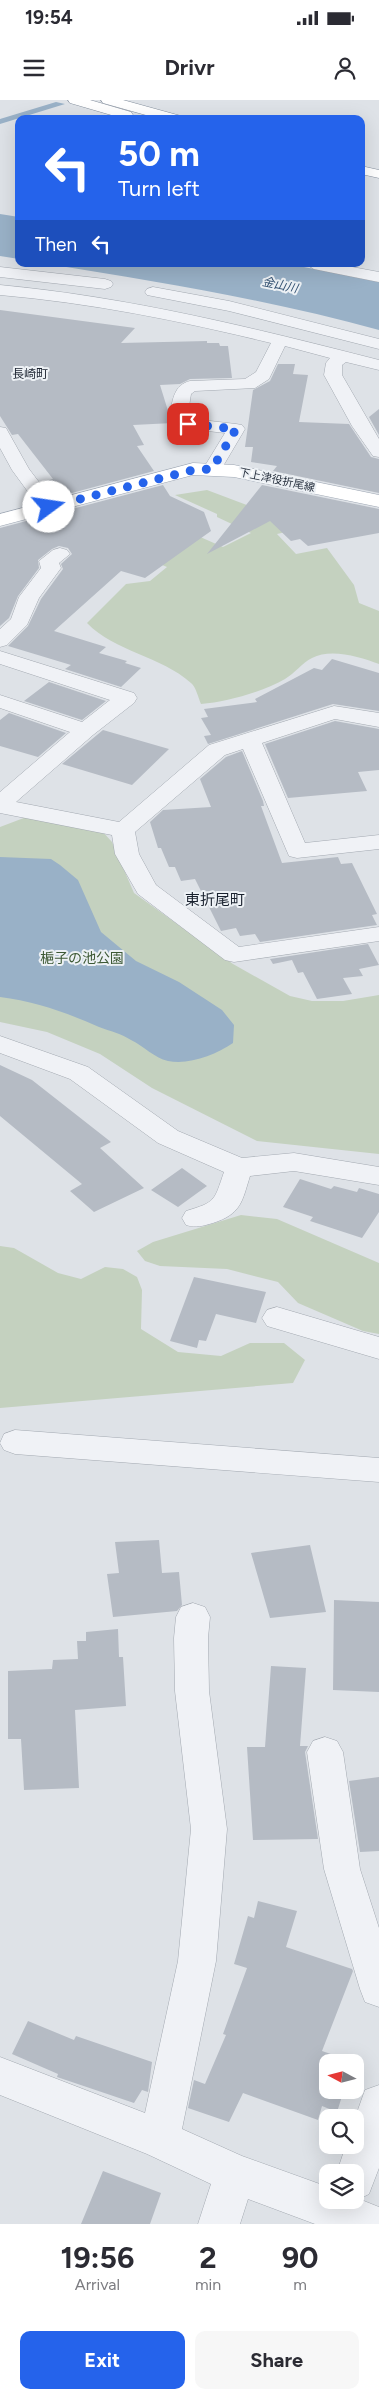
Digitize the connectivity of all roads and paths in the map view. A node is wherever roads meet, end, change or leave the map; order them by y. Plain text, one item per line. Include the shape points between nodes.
1 (75, 100) edge
2 (108, 100) edge
3 (126, 115) edge
4 (162, 115) edge
5 (365, 171) edge
6 (379, 174) edge
7 (365, 181) edge
8 (379, 185) edge
9 (329, 267) edge
10 (0, 272) edge
11 (379, 277) edge
12 (0, 279) edge
13 (121, 286) dead end
14 (139, 289) dead end
15 (0, 290) edge
16 (0, 295) edge
17 (168, 307) junction
18 (379, 344) edge
19 (277, 346) junction
20 (379, 351) edge
21 (339, 360) junction
22 (379, 365) edge
23 (361, 426) junction
24 (379, 431) edge
25 (0, 432) edge
26 (379, 452) edge
27 (212, 469) junction
28 (21, 470) junction
29 (0, 473) edge
30 (379, 500) edge
31 (49, 507) junction
32 (0, 520) edge
33 (60, 554) dead end
34 (0, 640) edge
35 (0, 657) edge
36 (0, 701) edge
37 (379, 720) edge
38 (85, 730) junction
39 (250, 740) junction
40 (0, 805) edge
41 (124, 830) junction
42 (379, 842) edge
43 (379, 934) edge
44 (0, 1044) edge
45 (239, 1168) junction
46 (379, 1176) edge
47 (196, 1218) dead end
48 (277, 1318) dead end
49 (379, 1348) edge
50 (15, 1442) dead end
51 (379, 1470) edge
52 (193, 1617) dead end
53 (325, 1752) dead end
54 (379, 1989) edge
55 (0, 2076) edge
56 (379, 2104) edge
57 (160, 2139) junction
58 (364, 2166) edge
59 (235, 2174) junction
60 (319, 2195) edge
61 (220, 2224) edge

1 - 3 main road
2 - 4 main road
5 - 6 main road
7 - 8 main road
9 - 11 street
10 - 13 street
12 - 17 street via 103,290
14 - 18 street via 229,306
15 - 17 street
16 - 19 street via 134,314
17 - 20 street
17 - 21 street
19 - 21 street
19 - 27 street via 263,375 249,384 190,386 183,393 179,413 188,424 236,429
21 - 22 street
21 - 23 street via 333,375
23 - 24 street
23 - 26 street
25 - 28 street
27 - 30 main road, 下上津役折尾線
27 - 31 main road, 下上津役折尾線 via 193,470
28 - 29 street
28 - 31 street
31 - 32 main road, 下上津役折尾線
33 - 34 street via 49,561 50,568 29,597 20,621
35 - 38 street via 126,698
36 - 38 street
37 - 39 street via 334,712
38 - 40 street
39 - 41 street via 217,750
39 - 42 street via 296,851
40 - 41 street
41 - 43 street via 128,854 146,889 234,955
44 - 45 street via 79,1073 168,1137
45 - 46 street via 294,1162
45 - 47 street via 228,1201 219,1211
48 - 49 street
50 - 51 street
52 - 57 street via 192,1691 209,1829 197,1961
53 - 54 street via 342,1869
55 - 57 street
56 - 58 street
57 - 59 street
59 - 60 street
59 - 61 street

